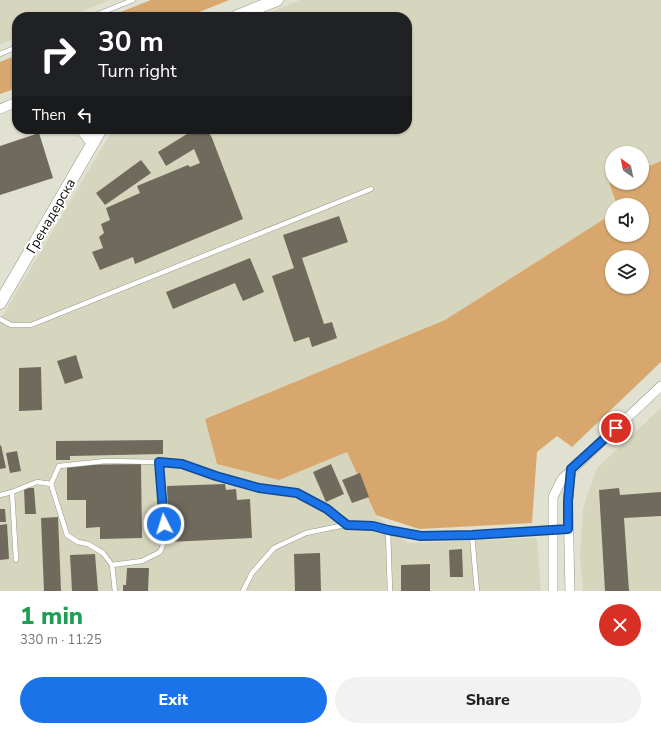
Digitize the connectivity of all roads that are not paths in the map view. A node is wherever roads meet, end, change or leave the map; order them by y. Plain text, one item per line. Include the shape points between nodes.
1 (133, 0) edge
2 (277, 0) edge
3 (103, 12) edge
4 (247, 12) edge
5 (12, 49) edge
6 (0, 54) edge
7 (12, 104) edge
8 (0, 108) edge
9 (86, 134) edge
10 (98, 134) edge
11 (93, 143) junction
12 (371, 189) dead end
13 (0, 304) edge
14 (0, 319) edge
15 (661, 386) edge
16 (159, 462) junction
17 (571, 469) junction
18 (51, 484) junction
19 (12, 492) junction
20 (0, 495) edge
21 (347, 525) junction
22 (568, 529) junction
23 (388, 530) junction
24 (552, 530) junction
25 (472, 535) junction
26 (16, 560) dead end
27 (112, 565) junction
28 (115, 591) edge
29 (243, 591) edge
30 (390, 591) edge
31 (477, 591) edge
32 (553, 591) edge
33 (570, 591) edge

1 - 3 lane
2 - 4 street
5 - 6 lane
7 - 8 street
9 - 11 street
10 - 11 street, Гренадерска
11 - 13 street, Гренадерска
12 - 14 lane via 31,325 11,325
15 - 17 street
16 - 18 lane via 106,461 59,466
16 - 21 lane via 182,464 252,486 297,493 327,509
16 - 27 lane via 165,540 160,552 142,561
17 - 22 street
17 - 24 street via 562,479 553,498
18 - 19 lane via 37,482
18 - 27 lane via 67,535 98,550
19 - 20 lane
19 - 26 lane
21 - 23 lane via 373,526
21 - 29 lane via 306,533 274,548 252,573
22 - 24 lane
22 - 33 street
23 - 25 lane via 421,536
23 - 30 lane
24 - 25 lane
24 - 32 street
25 - 31 lane
27 - 28 lane

